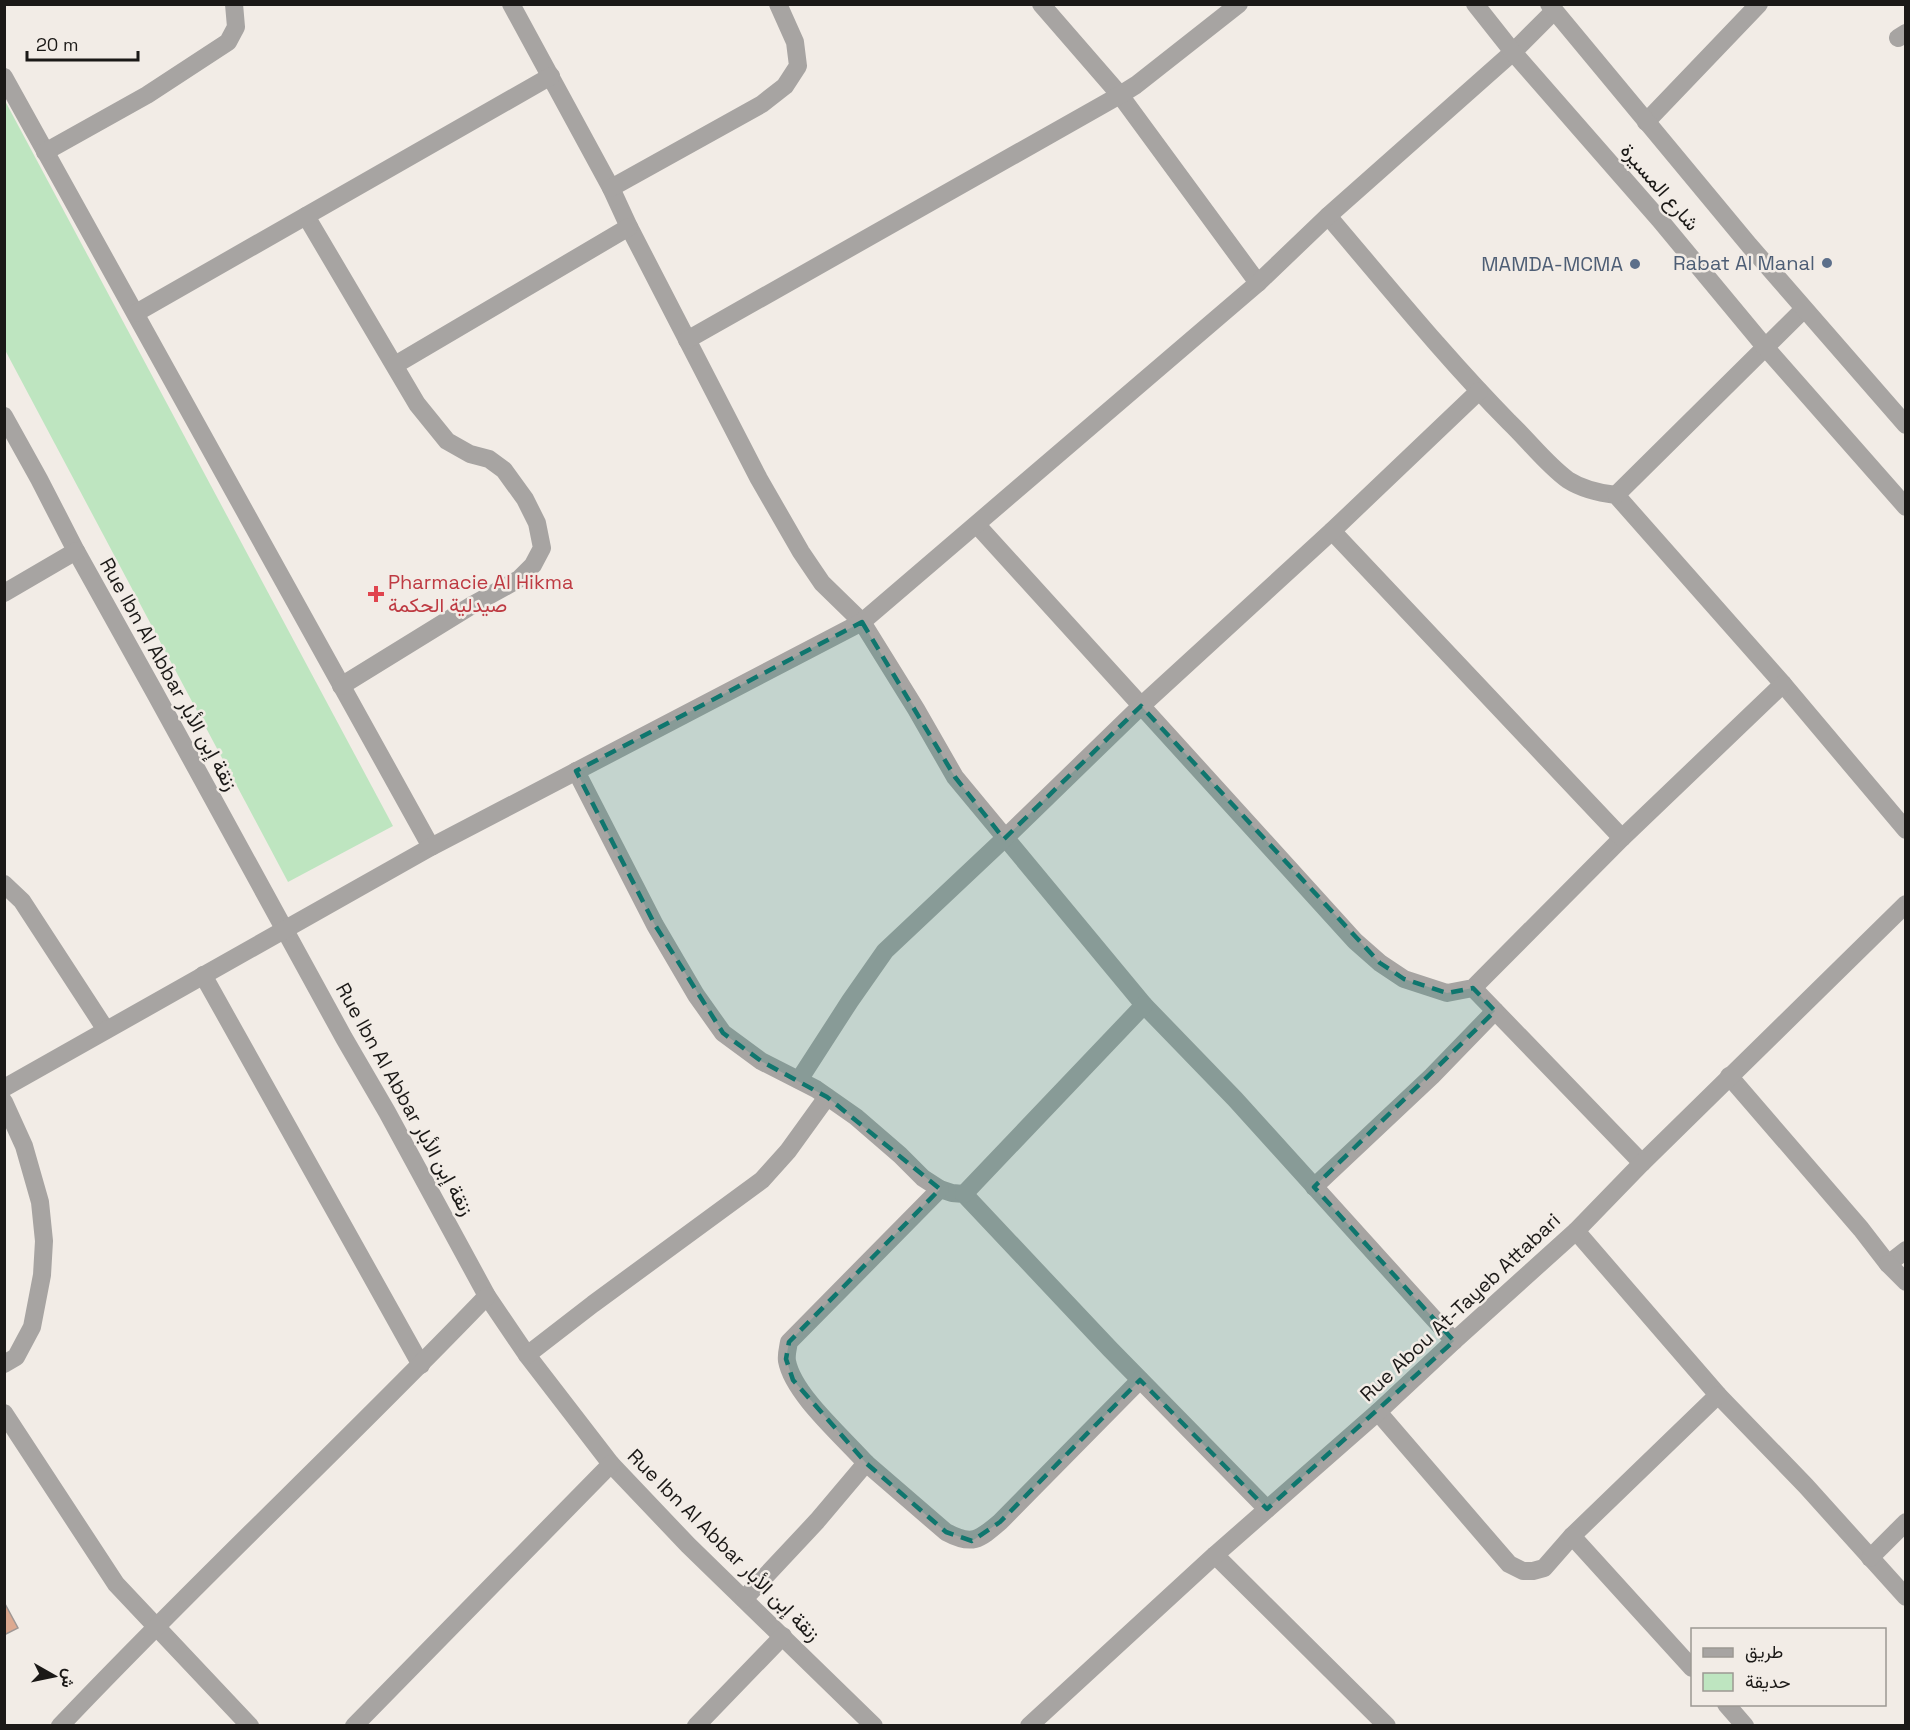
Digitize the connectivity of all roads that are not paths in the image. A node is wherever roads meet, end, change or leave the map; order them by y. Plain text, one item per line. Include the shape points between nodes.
1 (234, 4) edge
2 (511, 4) edge
3 (778, 4) edge
4 (1041, 4) edge
5 (1239, 4) edge
6 (1475, 4) edge
7 (1759, 4) edge
8 (1552, 8) edge
9 (1513, 52) junction
10 (551, 76) junction
11 (4, 77) edge
12 (1120, 96) junction
13 (1646, 122) junction
14 (45, 152) junction
15 (611, 188) junction
16 (306, 216) junction
17 (1328, 216) junction
18 (628, 227) junction
19 (1258, 283) junction
20 (1804, 309) junction
21 (136, 313) junction
22 (687, 340) junction
23 (1766, 348) junction
24 (395, 365) junction
25 (1479, 391) junction
26 (4, 416) edge
27 (1905, 425) edge
28 (1616, 495) junction
29 (1905, 507) edge
30 (977, 525) junction
31 (1332, 531) junction
32 (76, 551) junction
33 (4, 593) edge
34 (862, 621) junction
35 (1783, 684) junction
36 (341, 686) junction
37 (1142, 706) junction
38 (576, 771) junction
39 (1905, 830) edge
40 (1622, 838) junction
41 (1004, 839) junction
42 (431, 847) junction
43 (4, 884) edge
44 (1905, 904) edge
45 (285, 929) junction
46 (203, 975) junction
47 (1473, 988) junction
48 (1144, 1005) junction
49 (1495, 1011) junction
50 (106, 1030) junction
51 (1729, 1076) junction
52 (799, 1080) junction
53 (4, 1088) edge
54 (827, 1097) junction
55 (4, 1102) edge
56 (1642, 1163) junction
57 (1314, 1187) junction
58 (940, 1189) junction
59 (964, 1194) junction
60 (1576, 1231) junction
61 (1905, 1250) edge
62 (1888, 1264) junction
63 (1905, 1282) edge
64 (487, 1296) junction
65 (1454, 1341) junction
66 (527, 1355) junction
67 (4, 1364) edge
68 (421, 1365) junction
69 (1140, 1380) junction
70 (1718, 1395) junction
71 (1378, 1412) junction
72 (4, 1413) edge
73 (866, 1463) junction
74 (611, 1464) junction
75 (1267, 1509) junction
76 (1905, 1522) edge
77 (1572, 1536) junction
78 (1215, 1555) junction
79 (1870, 1557) junction
80 (1905, 1597) edge
81 (744, 1599) junction
82 (156, 1628) junction
83 (783, 1636) junction
84 (1691, 1667) edge
85 (1728, 1706) edge
86 (1379, 1723) edge
87 (1742, 1724) edge
88 (60, 1725) edge
89 (250, 1725) edge
90 (354, 1725) edge
91 (696, 1725) edge
92 (874, 1725) edge
93 (1029, 1725) edge

1 - 14 street via 236,27 228,42 147,95
2 - 10 street
3 - 15 street via 795,42 798,66 785,86 762,104
4 - 12 street
5 - 12 street
6 - 9 street, شارع المسيرة
7 - 13 street
8 - 9 street
8 - 13 street, شارع المسيرة
9 - 17 street
9 - 23 street, شارع المسيرة
10 - 15 street
10 - 16 street
11 - 14 street
12 - 19 street
12 - 22 street
13 - 20 street, شارع المسيرة
14 - 21 street
15 - 18 street
16 - 21 street
16 - 24 street
17 - 19 street
17 - 25 street
18 - 22 street
18 - 24 street
19 - 30 street
20 - 23 street
20 - 27 street, شارع المسيرة
21 - 36 street
22 - 34 street via 801,552 822,583
23 - 28 street
23 - 29 street, شارع المسيرة
24 - 36 street via 417,404 447,441 489,459 504,470 537,523 542,548 519,579
25 - 28 street via 1568,479 1597,492
25 - 31 street
26 - 32 street, Rue Ibn Al Abbar زنقة إبن الأبار
28 - 35 street
30 - 34 street
30 - 37 street
31 - 37 street
31 - 40 street
32 - 33 street
32 - 45 street, Rue Ibn Al Abbar زنقة إبن الأبار
34 - 38 street
34 - 41 street via 955,777
35 - 39 street
35 - 40 street
36 - 42 street
37 - 41 street
37 - 47 street via 1355,942 1404,979 1447,993
38 - 42 street
38 - 52 street via 655,925 723,1033 761,1061
40 - 47 street
41 - 48 street
41 - 52 street via 885,951
42 - 45 street
43 - 50 street via 22,901
44 - 51 street, Rue Abou At-Tayeb Attabari
45 - 46 street
45 - 64 street, Rue Ibn Al Abbar زنقة إبن الأبار
46 - 50 street
46 - 68 street
47 - 49 street
48 - 57 street
48 - 59 street
49 - 56 street
49 - 57 street
50 - 53 street
51 - 56 street, Rue Abou At-Tayeb Attabari
51 - 62 street
52 - 54 street
54 - 58 street
54 - 66 street via 762,1180
55 - 67 street via 24,1146 40,1202 44,1241 32,1328 16,1357
56 - 60 street, Rue Abou At-Tayeb Attabari
57 - 65 street
58 - 59 street
58 - 73 street via 789,1342 786,1359 793,1380
59 - 69 street
60 - 65 street, Rue Abou At-Tayeb Attabari
60 - 70 street
61 - 62 street
62 - 63 street
64 - 66 street, Rue Ibn Al Abbar زنقة إبن الأبار
64 - 68 street
65 - 71 street, Rue Abou At-Tayeb Attabari
66 - 74 street, Rue Ibn Al Abbar زنقة إبن الأبار
68 - 82 street
69 - 73 street via 1000,1522 972,1541 946,1532
69 - 75 street
70 - 77 street
70 - 79 street
71 - 75 street, Rue Abou At-Tayeb Attabari
71 - 77 street via 1509,1564 1523,1571 1544,1568
72 - 82 street via 116,1584
73 - 81 street
74 - 81 street, Rue Ibn Al Abbar زنقة إبن الأبار
74 - 90 street
75 - 78 street, Rue Abou At-Tayeb Attabari
76 - 79 street
77 - 84 street
78 - 86 street
78 - 93 street, Rue Abou At-Tayeb Attabari
79 - 80 street
81 - 83 street, Rue Ibn Al Abbar زنقة إبن الأبار
82 - 88 street
82 - 89 street
83 - 91 street
83 - 92 street, Rue Ibn Al Abbar زنقة إبن الأبار
85 - 87 street

